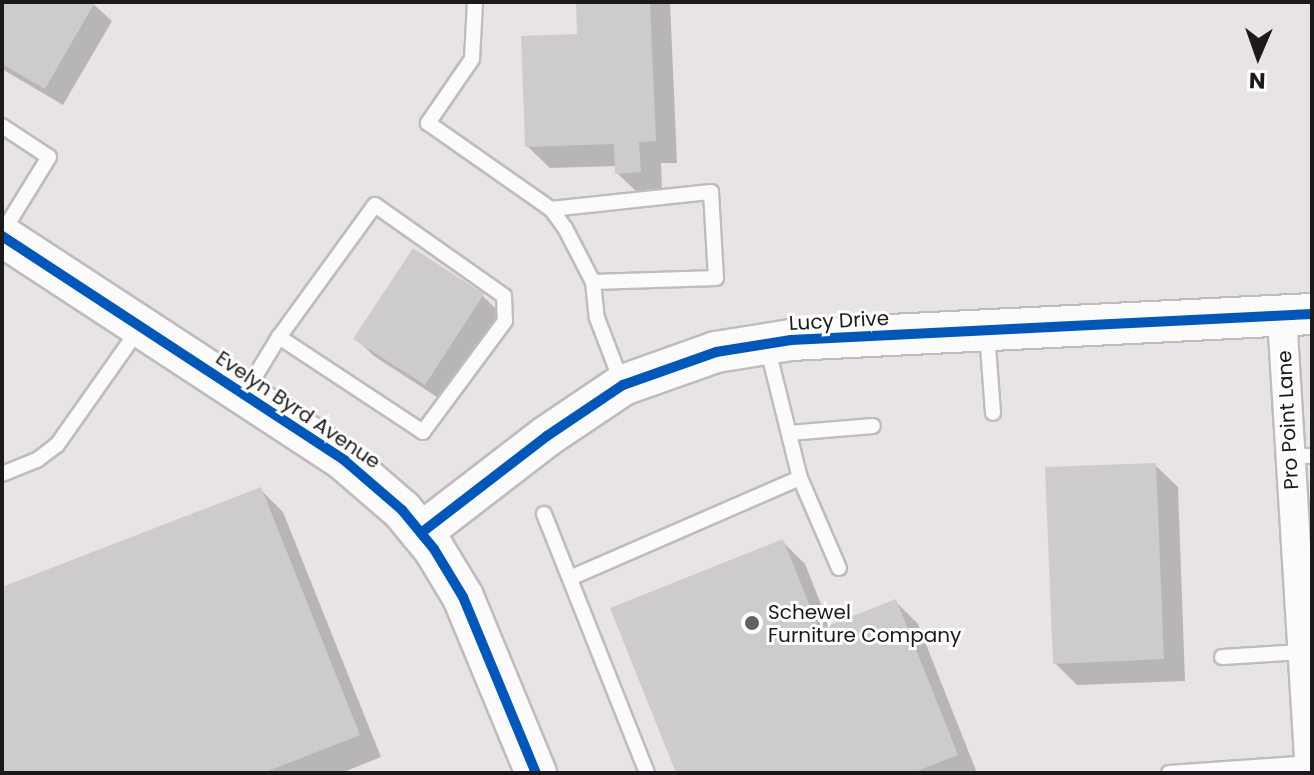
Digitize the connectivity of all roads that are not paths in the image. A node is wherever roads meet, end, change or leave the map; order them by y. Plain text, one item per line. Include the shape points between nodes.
1 (475, 2) edge
2 (2, 126) edge
3 (551, 209) junction
4 (2, 234) edge
5 (593, 282) junction
6 (1297, 315) edge
7 (140, 326) junction
8 (987, 331) junction
9 (279, 337) junction
10 (766, 343) junction
11 (623, 385) junction
12 (244, 395) junction
13 (993, 413) dead end
14 (873, 426) dead end
15 (789, 433) junction
16 (1301, 456) edge
17 (2, 474) edge
18 (800, 478) junction
19 (544, 514) dead end
20 (421, 533) junction
21 (839, 568) dead end
22 (570, 578) junction
23 (1302, 652) junction
24 (1222, 657) dead end
25 (1310, 766) edge
26 (1197, 771) edge
27 (536, 773) edge
28 (647, 773) edge
29 (1169, 773) edge

1 - 3 lane via 472,59 428,123
2 - 4 lane via 49,157
3 - 5 lane
3 - 5 lane via 711,192 716,278
4 - 7 street, Evelyn Byrd Avenue
5 - 11 lane via 597,318
6 - 8 street, Lucy Drive
6 - 16 street, Pro Point Lane
7 - 12 street, Evelyn Byrd Avenue
7 - 17 lane via 57,445
8 - 10 street, Lucy Drive
8 - 13 lane
9 - 9 lane via 375,205 504,296 505,321 423,432
9 - 12 lane
10 - 11 street, Lucy Drive via 690,359
10 - 15 lane
11 - 20 street, Lucy Drive
12 - 20 street, Evelyn Byrd Avenue via 359,470
14 - 15 lane
15 - 18 lane
16 - 23 street, Pro Point Lane
18 - 21 lane
18 - 22 lane
19 - 22 lane
20 - 27 street, Evelyn Byrd Avenue via 475,620
22 - 28 lane
23 - 24 lane
23 - 25 street, Pro Point Lane
25 - 26 lane
26 - 29 lane

